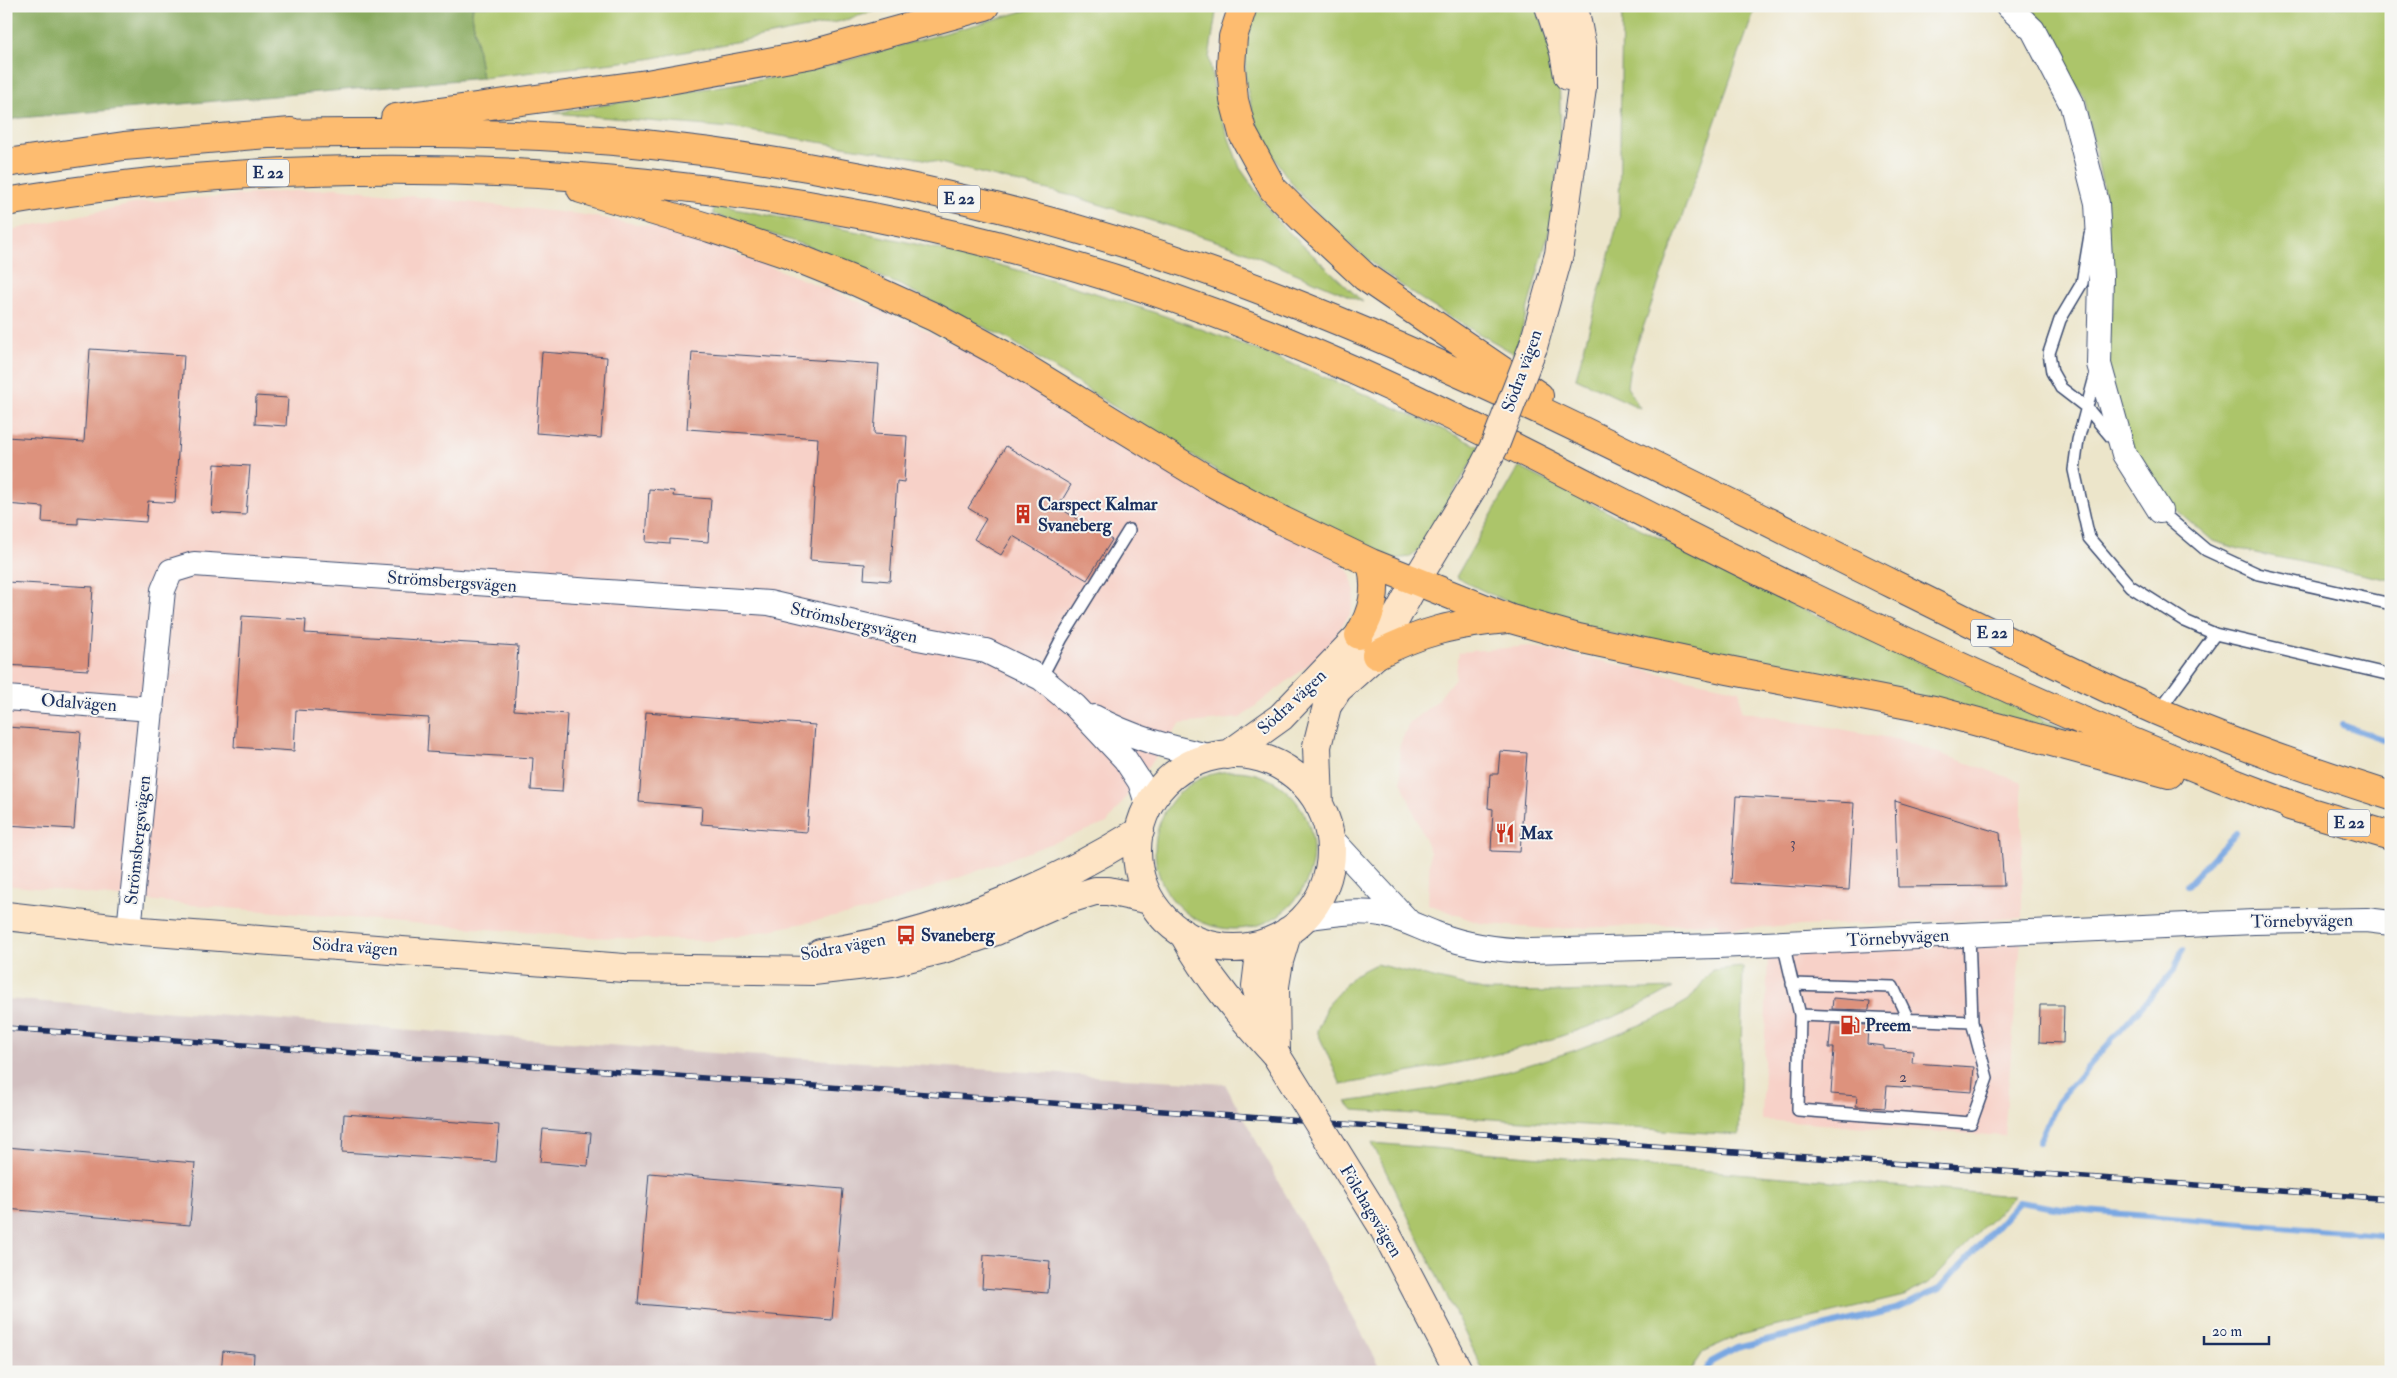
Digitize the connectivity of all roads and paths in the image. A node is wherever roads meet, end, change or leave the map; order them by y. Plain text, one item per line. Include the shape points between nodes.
1 (985, 6) edge
2 (1243, 6) edge
3 (1549, 6) edge
4 (1574, 6) edge
5 (2008, 6) edge
6 (272, 134) junction
7 (1575, 142) junction
8 (6, 163) edge
9 (532, 174) junction
10 (6, 202) edge
11 (2096, 203) junction
12 (2099, 364) junction
13 (2087, 408) junction
14 (1606, 442) junction
15 (2124, 454) junction
16 (2160, 511) joint
17 (1129, 530) dead end
18 (1370, 563) junction
19 (1416, 582) junction
20 (2391, 604) edge
21 (1511, 619) junction
22 (2214, 634) junction
23 (1367, 645) junction
24 (2391, 675) edge
25 (1041, 678) junction
26 (6, 698) edge
27 (1075, 706) junction
28 (152, 709) junction
29 (2158, 712) junction
30 (1221, 756) junction
31 (2391, 796) edge
32 (1319, 805) junction
33 (2308, 811) junction
34 (1144, 818) junction
35 (2391, 836) edge
36 (1330, 837) junction
37 (1150, 900) junction
38 (6, 916) edge
39 (1409, 922) junction
40 (2391, 923) edge
41 (1296, 924) junction
42 (129, 930) junction
43 (1183, 934) junction
44 (1970, 934) junction
45 (1783, 943) junction
46 (1261, 945) junction
47 (704, 970) junction
48 (1792, 984) junction
49 (1800, 1015) junction
50 (1908, 1019) junction
51 (1972, 1022) junction
52 (1276, 1055) junction
53 (1459, 1372) edge

1 - 6 highway via 782,60 638,85
2 - 14 highway via 1233,37 1234,100 1243,134 1273,188 1365,277
3 - 7 main road, Södra vägen via 1564,52
4 - 7 main road, Södra vägen via 1582,48 1582,88
5 - 11 street via 2033,30 2072,105
6 - 8 highway, E 22 via 124,146
6 - 14 highway, E 22 via 415,132 560,137 758,159 877,179 1019,214 1144,250 1277,296
7 - 19 main road, Södra vägen, bridge via 1559,254 1533,346 1498,437 1474,485
9 - 10 highway, E 22 via 413,170 277,172 131,183
9 - 18 highway via 790,255 934,317 1002,354 1208,480
9 - 33 highway, E 22 via 639,182 869,217 1018,251 1132,285 1261,331 1386,384 1802,592 2031,698 2138,746
11 - 12 street via 2100,277
11 - 13 lane via 2082,283 2060,320 2049,353 2052,372 2061,388
12 - 13 lane
12 - 15 street
13 - 15 lane
13 - 22 lane via 2074,470 2090,538 2130,586 2185,621
14 - 29 highway, E 22
15 - 16 street
16 - 20 lane via 2206,550 2258,574
17 - 25 lane
18 - 19 highway
18 - 23 highway via 1375,594 1368,618
19 - 21 highway
19 - 23 main road, Södra vägen
21 - 23 highway via 1466,623
21 - 33 highway via 1578,638 1934,710
22 - 24 lane
22 - 29 lane
23 - 30 main road, Södra vägen via 1281,718
23 - 32 main road, Södra vägen via 1327,706 1317,746
25 - 27 street, Strömsbergsvägen
25 - 28 street, Strömsbergsvägen via 986,651 770,603 194,564 171,571 163,590
26 - 28 street, Odalvägen
27 - 30 street, Strömsbergsvägen via 1141,740
27 - 34 street, Strömsbergsvägen via 1125,759 1140,782
28 - 42 street, Strömsbergsvägen
29 - 31 highway, E 22 via 2328,777
30 - 32 main road via 1252,756 1281,767 1305,786
30 - 34 main road via 1193,764 1175,774 1160,789
32 - 36 main road
33 - 35 highway, E 22
34 - 37 main road via 1138,866
34 - 47 main road, Södra vägen via 1099,856 997,904 937,927 846,949
36 - 39 street, Törnebyvägen
36 - 41 main road via 1330,866 1326,880 1314,906
37 - 43 main road via 1164,919
37 - 47 main road, Södra vägen via 1108,891 1081,894 996,931 892,962 813,971
38 - 42 main road, Södra vägen
39 - 41 street, Törnebyvägen via 1360,912
39 - 45 street, Törnebyvägen via 1460,942 1509,950
40 - 44 street, Törnebyvägen via 2366,920 2254,922
41 - 46 main road
41 - 52 main road via 1279,961 1275,986
42 - 47 main road, Södra vägen via 624,968
43 - 46 main road via 1223,947
43 - 52 main road, Fölehagsvägen via 1200,965
44 - 45 street, Törnebyvägen
44 - 51 lane
45 - 48 lane
46 - 52 main road, Fölehagsvägen via 1256,986
48 - 49 lane
48 - 50 lane via 1893,988
49 - 50 lane
49 - 51 lane via 1798,1110 1971,1123 1987,1078
50 - 51 lane
52 - 53 main road, Fölehagsvägen, bridge via 1384,1229

